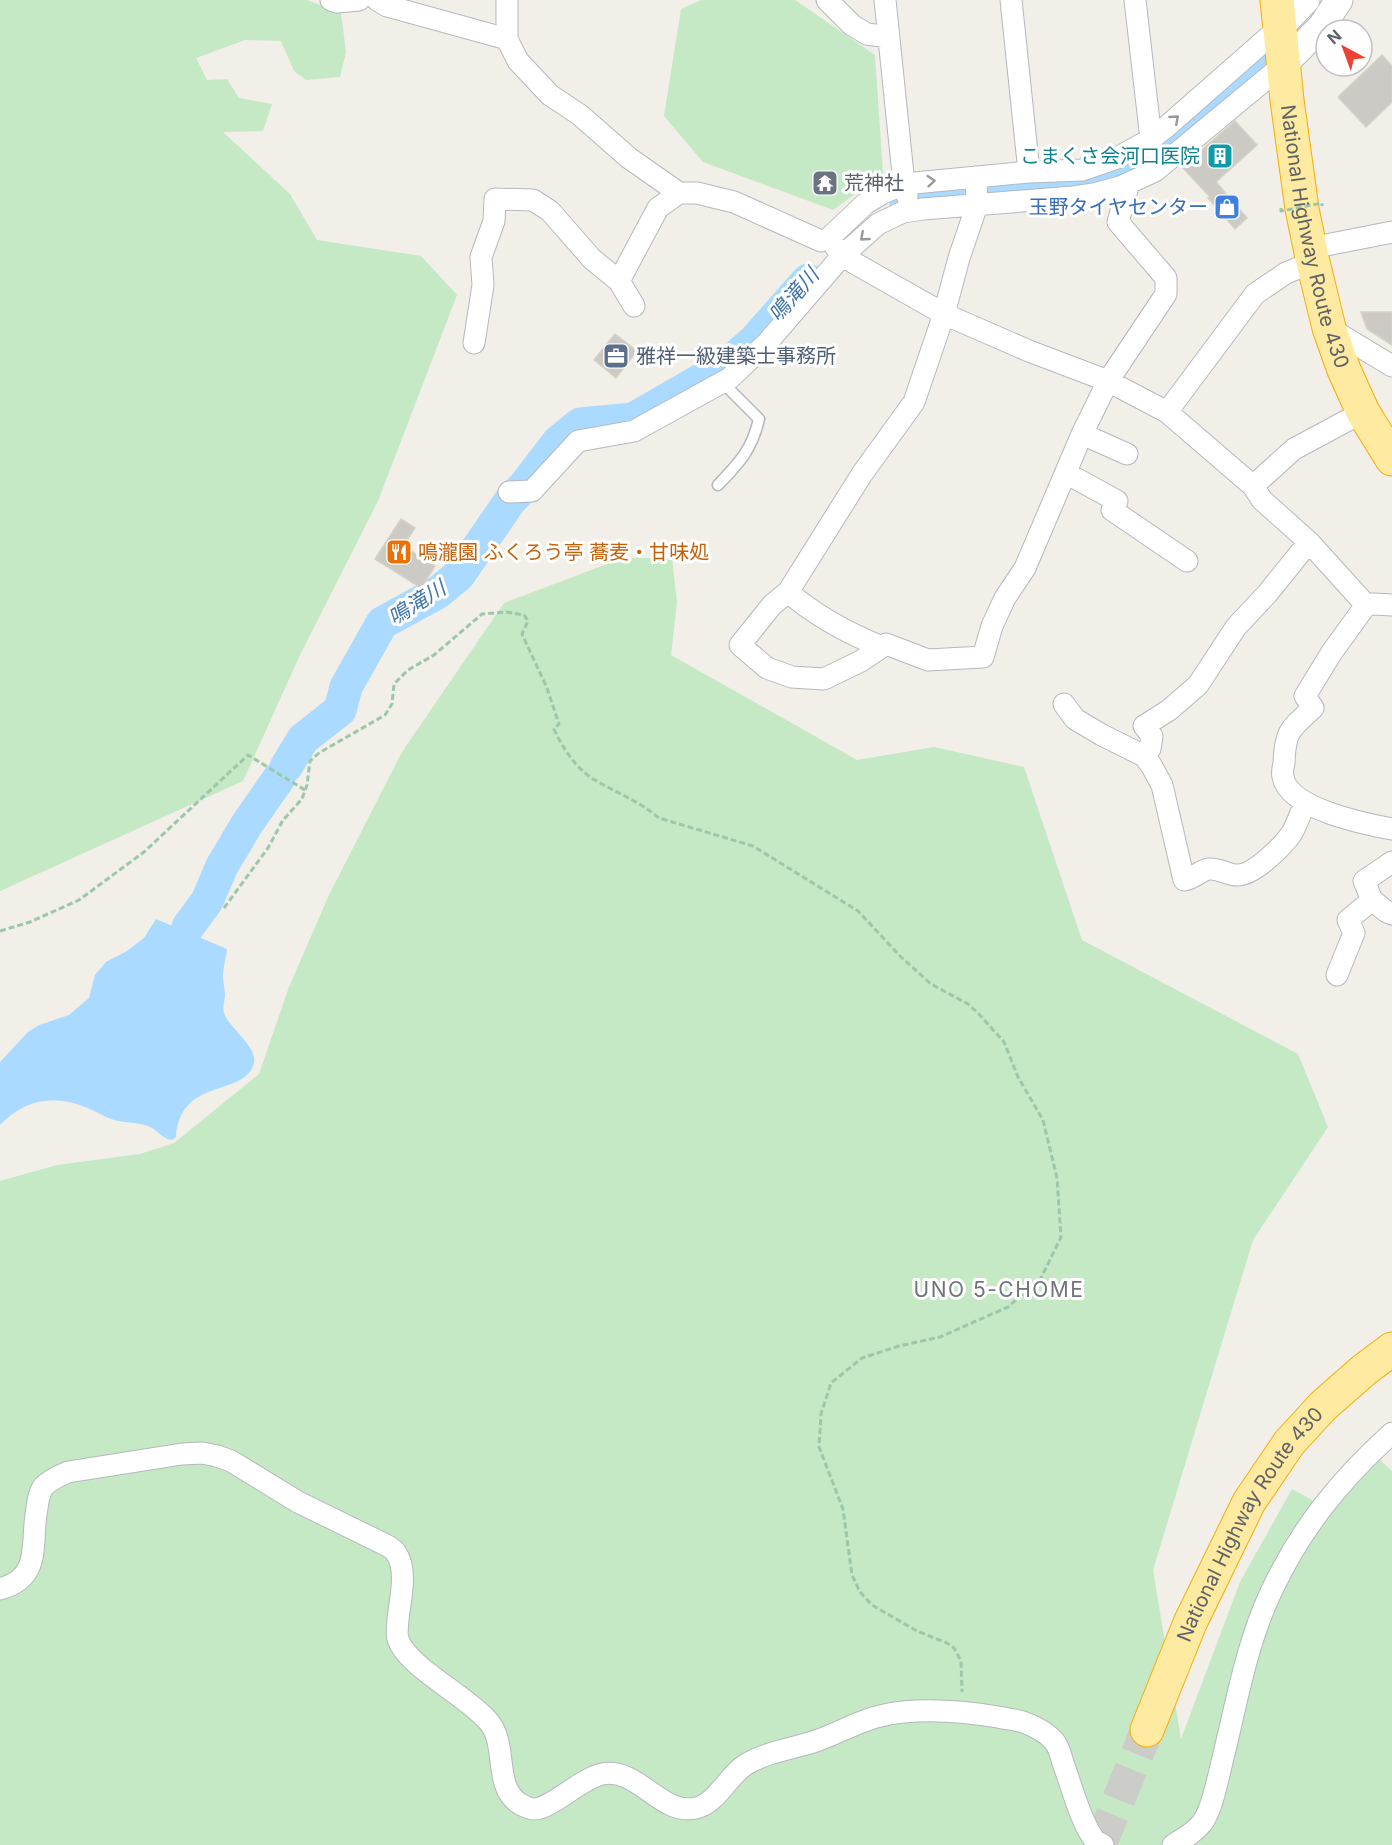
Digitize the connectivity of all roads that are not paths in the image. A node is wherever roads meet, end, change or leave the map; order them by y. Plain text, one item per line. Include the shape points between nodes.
1 (331, 0) edge
2 (359, 0) edge
3 (377, 0) edge
4 (507, 0) edge
5 (827, 0) edge
6 (885, 0) edge
7 (1011, 0) edge
8 (1135, 0) edge
9 (1306, 0) edge
10 (1339, 2) edge
11 (1279, 14) edge
12 (889, 37) junction
13 (507, 39) junction
14 (1283, 65) junction
15 (1153, 155) junction
16 (1029, 172) junction
17 (1130, 183) junction
18 (977, 192) junction
19 (679, 193) junction
20 (908, 199) junction
21 (1392, 232) edge
22 (836, 247) junction
23 (1312, 255) junction
24 (619, 281) junction
25 (634, 306) dead end
26 (944, 314) junction
27 (1329, 328) junction
28 (474, 343) dead end
29 (1392, 366) edge
30 (1108, 381) junction
31 (723, 383) junction
32 (1167, 412) junction
33 (1364, 412) junction
34 (1082, 434) junction
35 (1126, 454) dead end
36 (1392, 459) edge
37 (1066, 473) junction
38 (718, 485) dead end
39 (1253, 486) junction
40 (518, 492) dead end
41 (1309, 542) junction
42 (1187, 561) dead end
43 (788, 592) junction
44 (1366, 605) junction
45 (1392, 605) edge
46 (882, 647) junction
47 (1064, 704) dead end
48 (1144, 756) junction
49 (1305, 803) junction
50 (1392, 829) edge
51 (1392, 862) edge
52 (1371, 900) junction
53 (1392, 914) edge
54 (1337, 975) dead end
55 (1392, 1349) edge
56 (1392, 1433) edge
57 (0, 1589) edge
58 (1147, 1730) tunnel mouth
59 (1102, 1845) edge
60 (1173, 1845) edge

1 - 2 street
3 - 13 street
4 - 13 street
5 - 12 street via 852,26 867,34
6 - 12 street
7 - 16 street
8 - 15 street
9 - 11 street
10 - 14 street via 1322,26
11 - 14 highway, National Highway Route 430
15 -> 11 street
12 - 20 street
13 - 19 street via 518,61 550,95
14 - 15 street
14 - 23 highway, National Highway Route 430
15 - 16 street via 1117,158 1082,170
15 - 17 street
16 - 18 street
17 - 18 street via 1094,194
17 - 30 street via 1118,222 1166,278 1166,294
18 - 20 street
18 - 26 street
19 - 22 street via 734,202
19 - 24 street via 657,208
20 - 22 street via 883,193 866,203
21 - 23 street
22 - 26 street
22 - 31 street via 766,344
23 - 27 highway, National Highway Route 430
23 - 32 street via 1255,294
24 - 25 street
24 - 28 street via 592,259 550,210 533,200 495,199 494,220 481,257 483,285
26 - 30 street
26 - 43 street via 914,402 862,474
27 - 29 street
27 - 33 highway, National Highway Route 430
30 - 32 street
30 - 34 street
31 - 38 lane via 759,419 756,435 742,459
31 - 40 street via 634,431 578,441 532,491
32 - 39 street
33 - 36 highway, National Highway Route 430
33 - 39 street via 1294,449
34 - 35 street
34 - 37 street
37 - 42 street via 1117,501 1112,510
37 - 46 street via 1026,568 992,626 983,657 928,660 886,644
39 - 41 street via 1262,500
41 - 44 street
41 - 48 street via 1236,627 1198,685 1144,726 1152,736
43 - 46 street via 808,610 837,627
43 - 46 street via 772,605 740,645 767,668 792,677 824,679
44 - 45 street
44 - 49 street via 1305,696 1312,708 1293,726 1285,741 1283,778 1293,794
47 - 48 street via 1076,718 1102,735
48 - 49 street via 1162,785 1184,880 1207,869 1238,875 1250,872 1293,832
49 - 50 street
51 - 52 street via 1364,881
52 - 53 street
52 - 54 street via 1348,920 1354,933
55 - 58 highway, National Highway Route 430 via 1323,1406 1289,1443 1249,1502 1190,1623
56 - 60 street via 1332,1494 1304,1531 1271,1592 1246,1661 1212,1800 1203,1822
57 - 59 street via 13,1586 26,1575 32,1561 38,1500 43,1488 54,1478 68,1472 202,1453 231,1461 298,1502 396,1552 402,1576 397,1636 402,1650 491,1724 497,1736 505,1786 512,1799 523,1806 545,1806 576,1785 605,1773 630,1778 669,1805 696,1808 709,1802 744,1766 763,1756 814,1742 878,1716 964,1712 1021,1721 1055,1742 1085,1822 1095,1841

